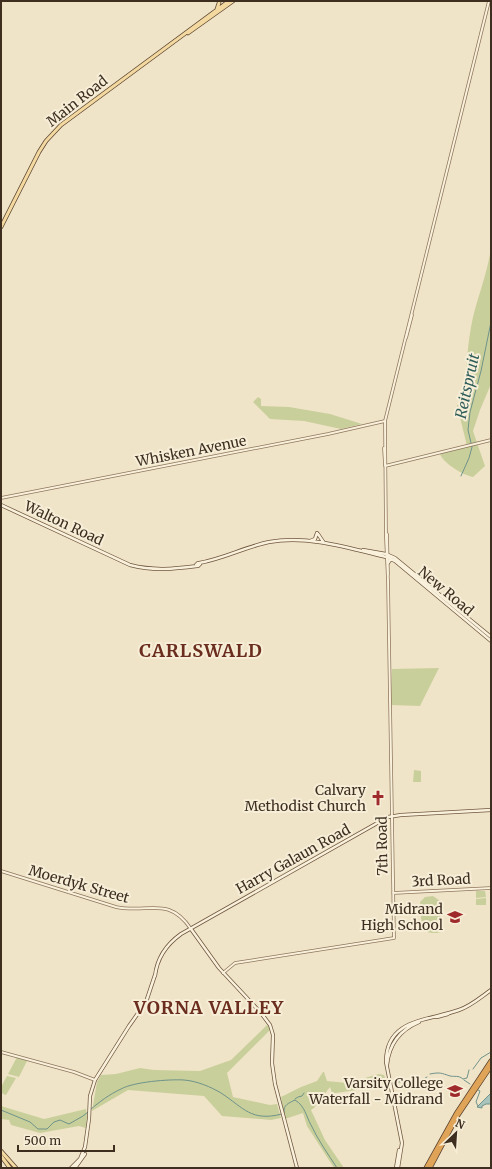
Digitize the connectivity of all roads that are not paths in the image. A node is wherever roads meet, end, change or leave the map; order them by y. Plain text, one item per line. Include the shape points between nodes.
1 (229, 1) edge
2 (233, 1) edge
3 (489, 1) edge
4 (215, 12) junction
5 (144, 64) junction
6 (1, 227) edge
7 (414, 306) junction
8 (404, 326) dead end
9 (407, 331) junction
10 (403, 346) junction
11 (385, 421) junction
12 (491, 440) edge
13 (385, 465) junction
14 (1, 498) edge
15 (1, 505) edge
16 (295, 540) junction
17 (308, 541) junction
18 (326, 544) junction
19 (334, 546) junction
20 (387, 556) junction
21 (395, 561) junction
22 (388, 563) junction
23 (417, 576) junction
24 (388, 581) junction
25 (430, 590) junction
26 (491, 639) edge
27 (491, 810) edge
28 (392, 815) junction
29 (1, 871) edge
30 (491, 888) edge
31 (393, 893) junction
32 (161, 905) dead end
33 (163, 908) junction
34 (191, 929) junction
35 (223, 973) junction
36 (491, 990) edge
37 (1, 1052) edge
38 (491, 1061) edge
39 (491, 1066) edge
40 (95, 1080) junction
41 (89, 1119) junction
42 (401, 1138) junction
43 (1, 1151) edge
44 (1, 1156) edge
45 (400, 1156) junction
46 (404, 1158) dead end
47 (10, 1168) edge
48 (16, 1168) edge
49 (71, 1168) edge
50 (75, 1168) edge
51 (296, 1168) edge
52 (397, 1168) edge
53 (426, 1168) edge
54 (430, 1168) edge

1 - 4 main road, Main Road
1 - 4 main road via 220,2
2 - 5 main road, Main Road
3 - 7 street via 434,216
4 - 5 main road, Main Road
5 - 6 main road, Main Road via 53,132 34,160
7 - 9 street
7 - 10 street
8 - 9 street
9 - 10 street
10 - 11 street, 7th Road
11 - 13 street, 7th Road
11 - 14 street, Whisken Avenue
12 - 13 street
13 - 20 street, 7th Road
15 - 16 main road, Walton Road via 118,560 158,568 198,564 260,545
16 - 17 main road, Walton Road
16 - 19 main road, Walton Road
17 - 18 main road, Walton Road
17 - 18 main road via 314,540 317,534
18 - 19 main road, Walton Road
19 - 20 main road, Walton Road
20 - 21 main road, New Road
20 - 22 street, 7th Road
20 - 23 main road, New Road via 398,560
20 - 24 street, 7th Road
21 - 22 main road via 390,560
21 - 25 main road, New Road
22 - 24 street, 7th Road
23 - 25 main road
23 - 26 main road, New Road
24 - 28 street, 7th Road
25 - 26 main road, New Road
27 - 28 main road, Harry Galaun Road
28 - 31 street, 7th Road
28 - 34 main road, Harry Galaun Road
29 - 33 street, Moerdyk Street via 116,907 137,910
30 - 31 street, 3rd Road
31 - 35 street, 7th Road via 394,938 235,963
32 - 33 street
33 - 34 street, Moerdyk Street via 178,914
34 - 35 main road
34 - 40 main road, Harry Galaun Road via 173,941 164,951 158,961 146,1002
35 - 51 main road via 270,1025 273,1075
36 - 42 main road via 460,1011 411,1025 396,1037 388,1055 388,1073
37 - 40 street
38 - 53 highway via 456,1114
39 - 54 highway via 458,1115
40 - 41 main road, Harry Galaun Road via 91,1092
41 - 49 main road, Harry Galaun Road via 83,1154
41 - 50 main road, Harry Galaun Road via 90,1128 85,1152
42 - 45 main road
42 - 52 main road
43 - 48 main road
44 - 47 main road
45 - 46 main road
45 - 52 main road

